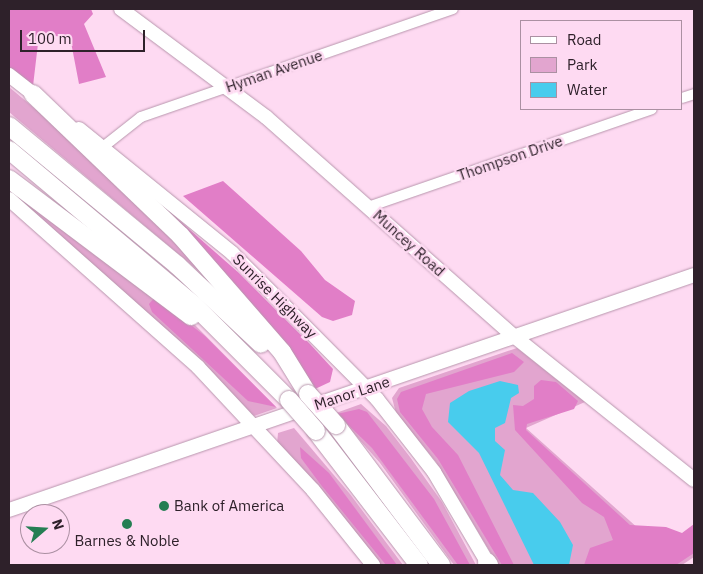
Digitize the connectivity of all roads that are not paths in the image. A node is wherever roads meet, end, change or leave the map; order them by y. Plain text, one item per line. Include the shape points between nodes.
1 (122, 9) edge
2 (453, 9) edge
3 (9, 75) edge
4 (227, 87) junction
5 (33, 94) junction
6 (649, 110) edge
7 (9, 126) edge
8 (103, 147) junction
9 (9, 150) edge
10 (9, 179) edge
11 (9, 199) edge
12 (368, 207) junction
13 (694, 276) edge
14 (515, 338) junction
15 (257, 367) junction
16 (366, 388) junction
17 (308, 394) junction
18 (255, 426) junction
19 (694, 480) edge
20 (9, 510) edge
21 (488, 564) edge
22 (372, 565) edge
23 (419, 565) edge
24 (441, 565) edge

1 - 4 street, Muncey Road
2 - 4 street, Hyman Avenue
3 - 5 street, Sunrise Highway
4 - 8 street, Hyman Avenue via 141,117
4 - 12 street, Muncey Road
5 - 8 street, Sunrise Highway
5 - 17 highway via 184,240 282,352
6 - 12 street, Thompson Drive
7 - 17 highway via 200,286
8 - 16 street, Sunrise Highway via 232,252
9 - 15 highway via 178,290
10 - 15 highway
11 - 18 street via 168,338
12 - 14 street, Muncey Road
13 - 14 street, Manor Lane
14 - 16 street, Manor Lane
14 - 19 street, Muncey Road
15 - 23 highway, bridge via 316,431
16 - 18 street, Manor Lane
16 - 21 street, Sunrise Highway via 434,472
17 - 24 highway, bridge via 336,425
18 - 20 street, Manor Lane
18 - 22 street

